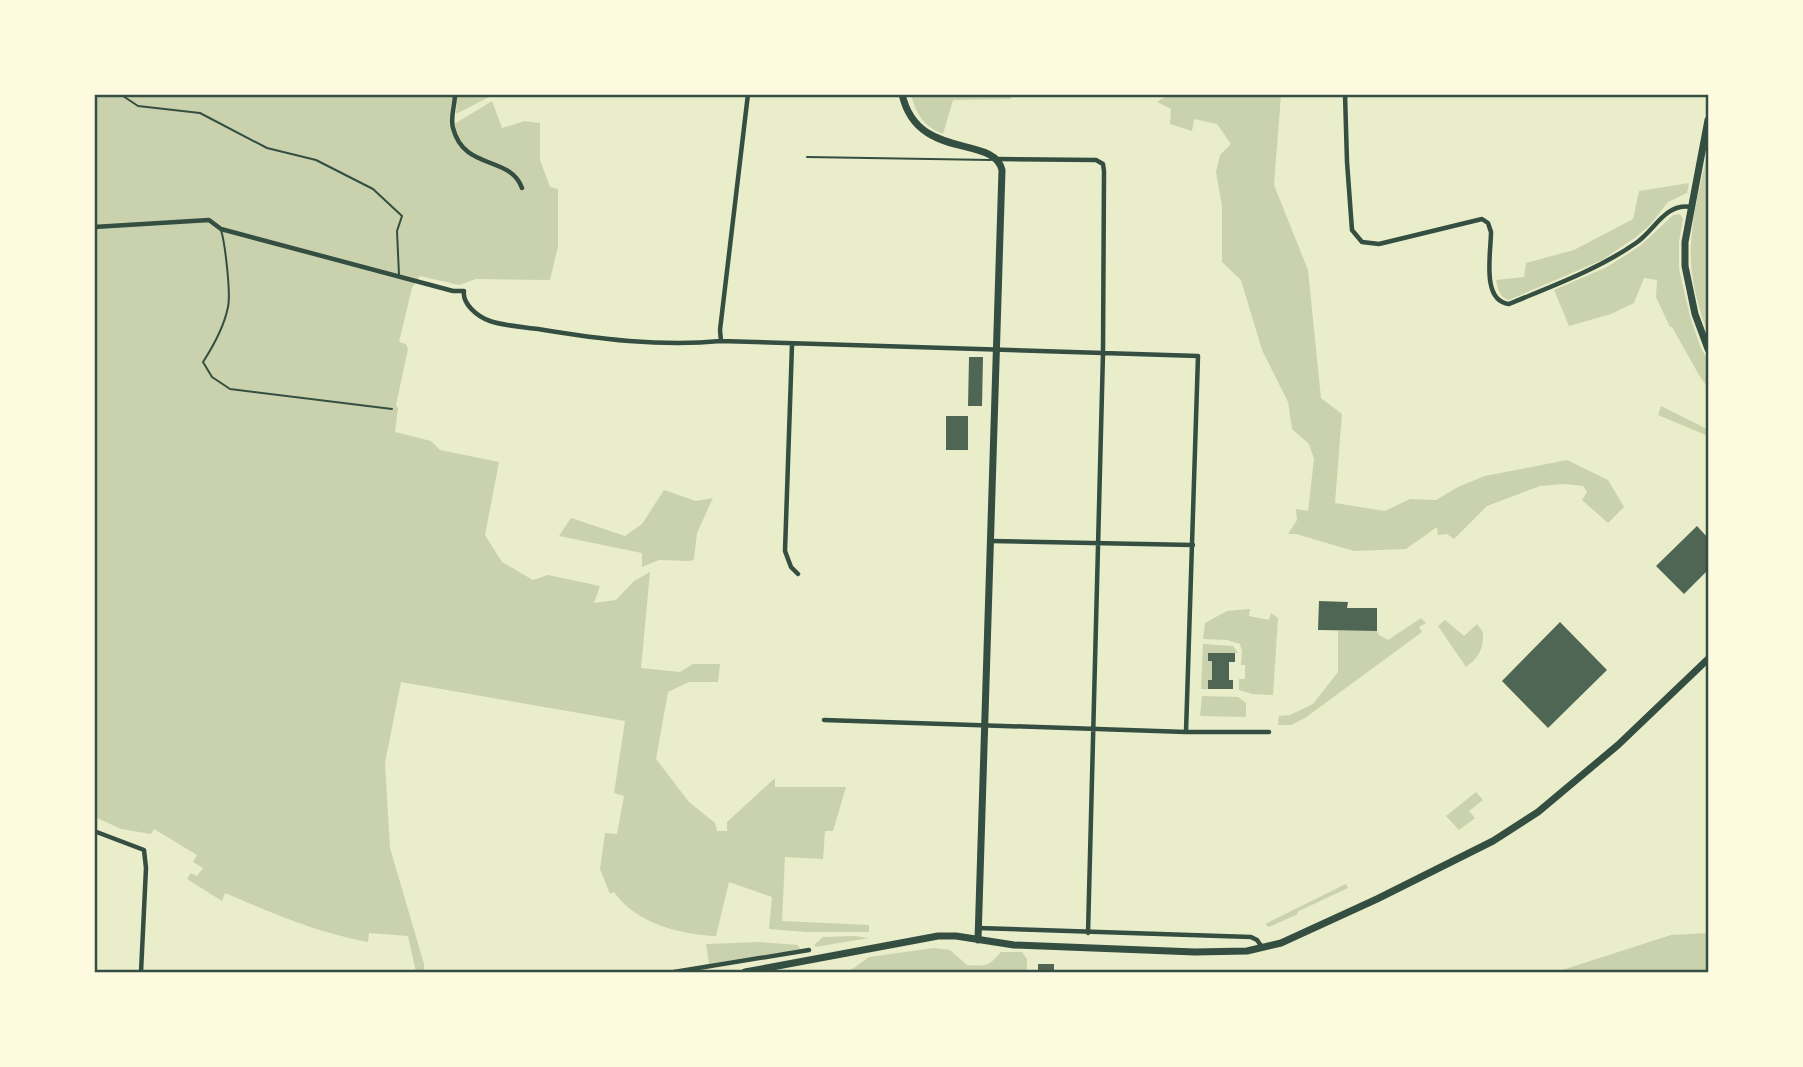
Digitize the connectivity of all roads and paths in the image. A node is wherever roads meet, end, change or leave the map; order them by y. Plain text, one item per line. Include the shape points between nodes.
1 (120, 94) edge
2 (455, 94) edge
3 (748, 94) edge
4 (902, 94) edge
5 (1345, 94) edge
6 (1709, 120) edge
7 (807, 157) dead end
8 (999, 162) junction
9 (522, 188) dead end
10 (1691, 207) junction
11 (94, 227) edge
12 (221, 229) junction
13 (399, 276) junction
14 (721, 341) junction
15 (792, 345) junction
16 (996, 349) junction
17 (1709, 349) edge
18 (1103, 353) junction
19 (392, 409) dead end
20 (991, 541) junction
21 (1097, 543) junction
22 (1193, 545) junction
23 (798, 574) dead end
24 (1709, 659) edge
25 (824, 720) dead end
26 (985, 726) junction
27 (1092, 729) junction
28 (1186, 732) junction
29 (1269, 733) dead end
30 (94, 831) edge
31 (978, 928) junction
32 (1088, 933) junction
33 (978, 940) junction
34 (1262, 948) junction
35 (810, 950) dead end
36 (141, 972) edge
37 (674, 972) edge
38 (745, 972) edge

1 - 13 lane via 138,106 200,113 267,148 316,160 373,189 402,216 397,231
2 - 9 street via 453,128 462,149 509,171
3 - 14 street
4 - 8 main road via 910,116 931,136 984,152
5 - 10 street via 1352,230 1362,242 1379,244 1482,219 1491,232 1490,289 1502,303 1604,264 1638,242 1666,213 1681,205
6 - 10 main road
7 - 8 lane
8 - 16 main road
8 - 18 street via 1100,162 1104,171
10 - 17 main road via 1685,267 1695,314
11 - 12 street via 208,220
12 - 13 street
12 - 19 lane via 229,305 204,362 212,377 230,389
13 - 14 street via 464,291 467,304 489,321 568,334 692,344
14 - 15 street
15 - 16 street
15 - 23 street via 785,551
16 - 18 street
16 - 20 main road
18 - 21 street
18 - 22 street via 1198,356
20 - 21 street
20 - 26 main road
21 - 22 street
21 - 27 street
22 - 28 street
24 - 34 main road via 1580,779 1529,818 1377,899 1307,933
25 - 26 street
26 - 27 street
26 - 31 main road
27 - 28 street
27 - 32 street
28 - 29 street
30 - 36 street via 144,850
31 - 32 street
31 - 33 main road
32 - 34 street via 1251,937
33 - 34 main road via 1228,953
33 - 38 main road via 921,938
35 - 37 street

